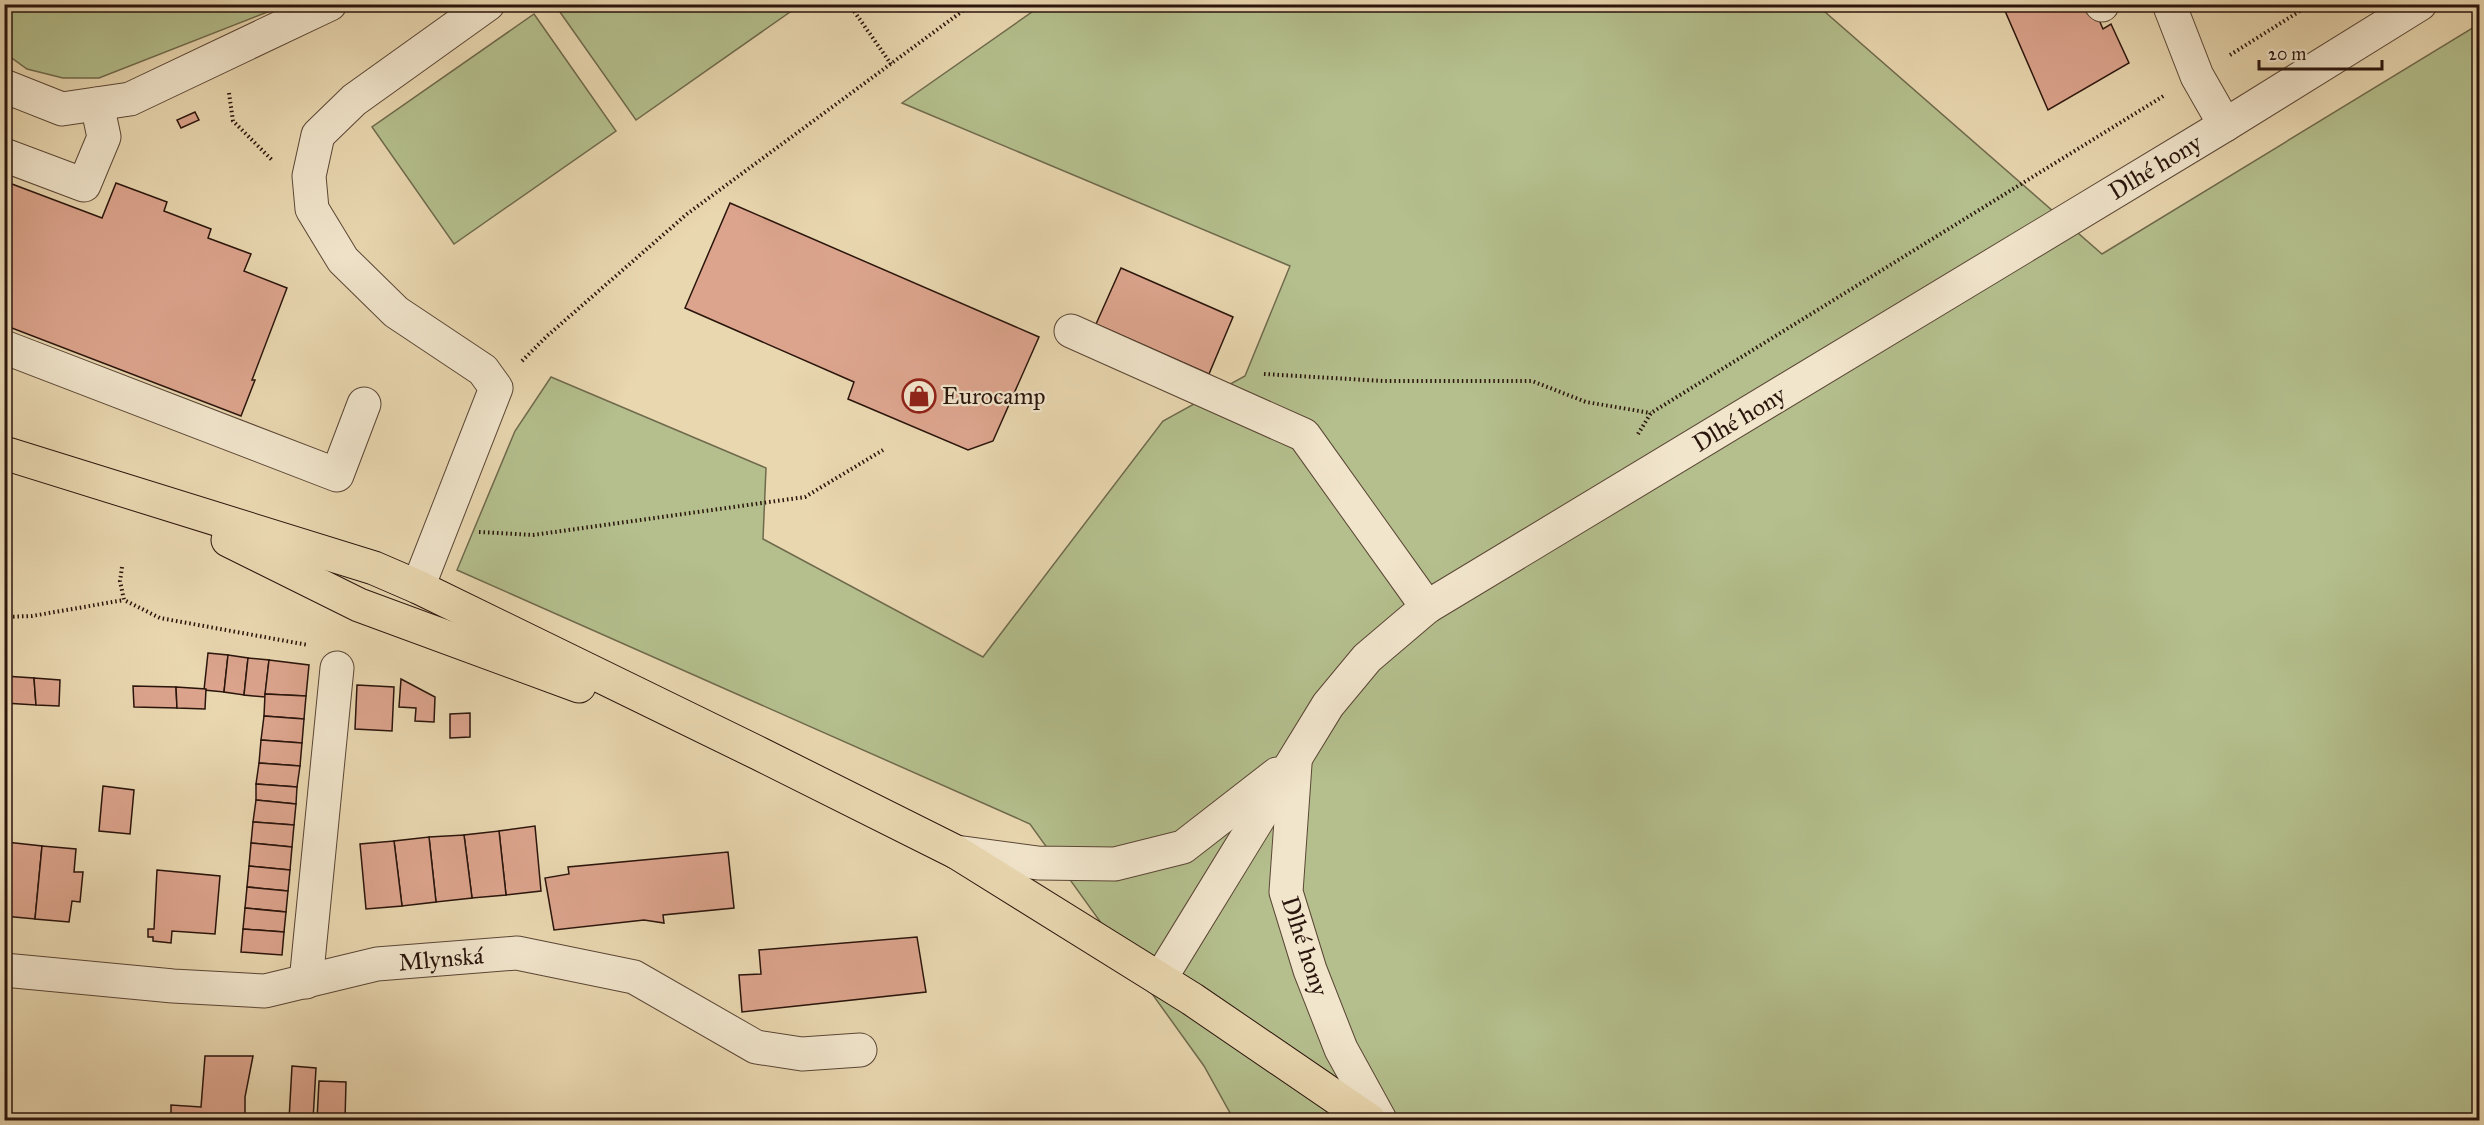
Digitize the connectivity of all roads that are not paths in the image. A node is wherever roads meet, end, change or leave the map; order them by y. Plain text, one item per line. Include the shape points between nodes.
1 (330, 4) edge
2 (488, 4) edge
3 (2169, 4) edge
4 (2420, 4) edge
5 (4, 86) edge
6 (98, 104) junction
7 (2226, 125) junction
8 (4, 155) edge
9 (1071, 331) dead end
10 (4, 347) edge
11 (364, 404) dead end
12 (4, 453) edge
13 (135, 495) junction
14 (417, 587) junction
15 (1427, 607) junction
16 (337, 668) road end
17 (760, 754) junction
18 (1295, 759) junction
19 (956, 852) junction
20 (4, 970) edge
21 (1160, 979) junction
22 (306, 982) junction
23 (860, 1050) dead end
24 (1369, 1120) edge
25 (1380, 1120) edge

1 - 6 street via 130,99
2 - 14 street via 354,100 318,135 309,176 312,210 342,260 396,312 483,370 496,388
3 - 7 street, Dlhé hony via 2197,76
4 - 7 street, Dlhé hony
5 - 6 street via 62,109
6 - 8 street via 104,137 84,185
7 - 15 street, Dlhé hony
9 - 15 street via 1304,435
10 - 11 street via 337,476
12 - 13 main road
13 - 14 main road via 374,568
13 - 17 main road via 359,605
14 - 17 main road
15 - 18 street, Dlhé hony via 1367,658 1328,705
16 - 22 street
17 - 19 main road
18 - 19 street via 1184,848 1114,864 1038,863
18 - 21 street, Dlhé hony
18 - 25 street, Dlhé hony via 1286,892 1310,970 1341,1049
19 - 21 main road
20 - 22 street, Mlynská via 265,991
21 - 24 main road
22 - 23 street, Mlynská via 377,964 517,953 634,977 756,1047 802,1054

